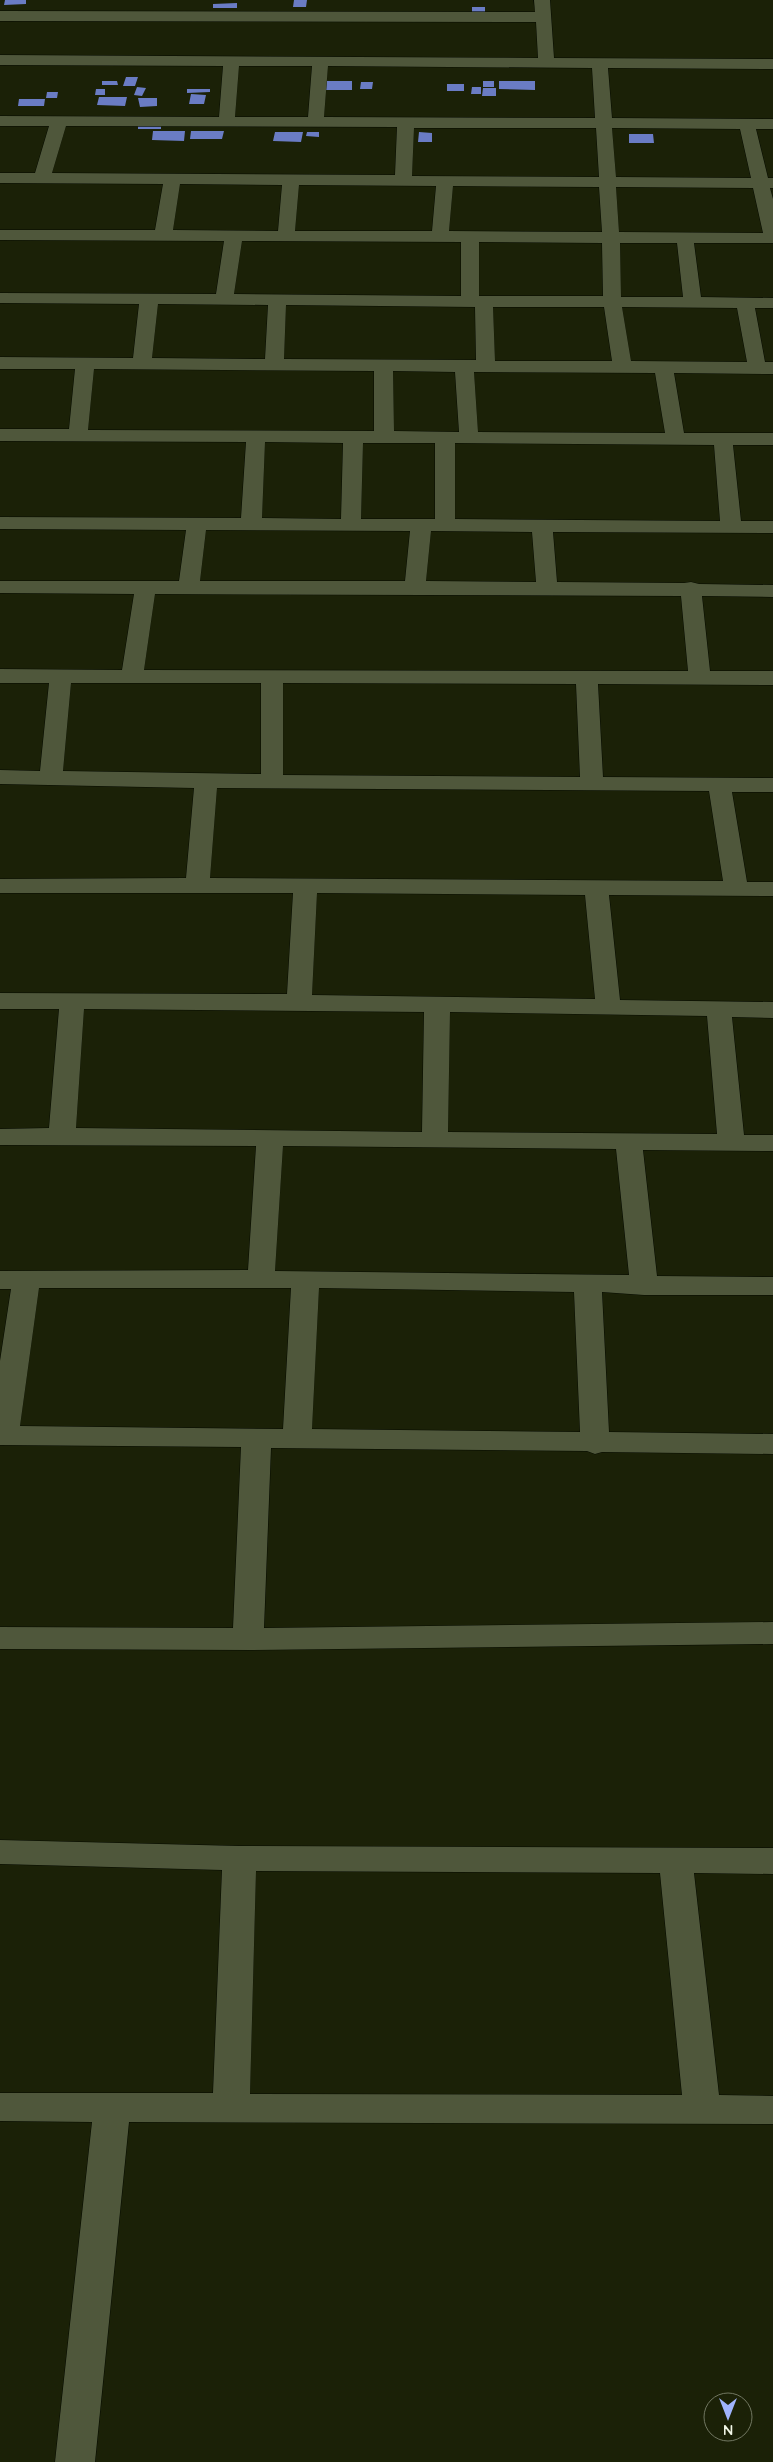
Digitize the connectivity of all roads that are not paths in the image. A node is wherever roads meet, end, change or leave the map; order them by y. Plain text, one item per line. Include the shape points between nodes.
1 (192, 0) edge
2 (542, 0) edge
3 (0, 16) edge
4 (189, 16) junction
5 (543, 16) junction
6 (180, 59) junction
7 (0, 60) edge
8 (231, 60) junction
9 (320, 61) junction
10 (546, 64) junction
11 (600, 64) junction
12 (773, 64) edge
13 (0, 121) edge
14 (59, 121) junction
15 (226, 122) junction
16 (316, 122) junction
17 (406, 122) junction
18 (604, 122) junction
19 (747, 124) junction
20 (773, 124) edge
21 (0, 178) edge
22 (42, 178) junction
23 (172, 179) junction
24 (291, 179) junction
25 (403, 180) junction
26 (445, 181) junction
27 (606, 181) junction
28 (767, 183) edge
29 (0, 235) edge
30 (163, 236) junction
31 (234, 236) junction
32 (286, 236) junction
33 (440, 237) junction
34 (470, 237) junction
35 (611, 237) junction
36 (773, 237) edge
37 (685, 238) junction
38 (0, 298) edge
39 (224, 299) junction
40 (149, 300) junction
41 (277, 300) junction
42 (477, 301) junction
43 (612, 302) junction
44 (693, 302) junction
45 (745, 302) junction
46 (773, 303) edge
47 (0, 363) edge
48 (85, 364) junction
49 (142, 364) junction
50 (274, 364) junction
51 (383, 364) junction
52 (464, 366) junction
53 (486, 366) junction
54 (622, 367) junction
55 (664, 368) junction
56 (765, 368) edge
57 (0, 435) edge
58 (78, 436) junction
59 (256, 437) junction
60 (353, 438) junction
61 (384, 438) junction
62 (445, 438) junction
63 (469, 438) junction
64 (675, 438) junction
65 (723, 439) junction
66 (773, 439) edge
67 (0, 523) edge
68 (197, 524) junction
69 (251, 524) junction
70 (351, 525) junction
71 (421, 525) junction
72 (445, 525) junction
73 (542, 526) junction
74 (731, 526) junction
75 (773, 527) edge
76 (0, 588) edge
77 (145, 588) junction
78 (189, 588) junction
79 (415, 588) junction
80 (546, 588) junction
81 (691, 588) junction
82 (773, 591) edge
83 (0, 676) edge
84 (61, 676) junction
85 (132, 676) junction
86 (272, 678) junction
87 (700, 678) junction
88 (773, 678) edge
89 (588, 679) junction
90 (0, 777) edge
91 (51, 778) junction
92 (206, 781) junction
93 (272, 781) junction
94 (592, 783) junction
95 (719, 785) junction
96 (773, 785) edge
97 (196, 885) junction
98 (0, 886) edge
99 (305, 886) junction
100 (596, 889) junction
101 (736, 889) junction
102 (773, 889) edge
103 (0, 1001) edge
104 (72, 1002) junction
105 (299, 1002) junction
106 (437, 1005) junction
107 (608, 1006) junction
108 (719, 1009) junction
109 (773, 1010) edge
110 (62, 1136) junction
111 (0, 1137) edge
112 (270, 1138) junction
113 (436, 1140) junction
114 (629, 1143) junction
115 (731, 1143) junction
116 (773, 1143) edge
117 (261, 1279) junction
118 (13, 1280) edge
119 (305, 1281) junction
120 (588, 1285) junction
121 (644, 1286) junction
122 (773, 1286) edge
123 (2, 1435) edge
124 (256, 1440) junction
125 (297, 1440) junction
126 (595, 1444) junction
127 (773, 1444) edge
128 (773, 1633) edge
129 (0, 1638) edge
130 (248, 1639) junction
131 (0, 1852) edge
132 (239, 1858) junction
133 (773, 1861) edge
134 (676, 1862) junction
135 (0, 2107) edge
136 (112, 2108) junction
137 (231, 2109) junction
138 (702, 2110) junction
139 (773, 2110) edge
140 (75, 2462) edge

1 - 4 street
2 - 5 street
3 - 4 street
4 - 5 street
4 - 6 street
5 - 10 street
6 - 7 street
6 - 8 street
8 - 9 street
8 - 15 street
9 - 10 street
9 - 16 street
10 - 11 street
11 - 12 street
11 - 18 street
13 - 14 street
14 - 15 street
14 - 22 street
15 - 16 street
16 - 17 street
17 - 18 street
17 - 25 street
18 - 19 street
18 - 27 street
19 - 20 street
19 - 28 street
21 - 22 street
22 - 23 street
23 - 24 street
23 - 30 street
24 - 25 street
24 - 32 street
25 - 26 street
26 - 27 street
26 - 33 street
27 - 28 street
27 - 35 street
28 - 36 street
29 - 30 street
30 - 31 street
31 - 32 street
31 - 39 street
32 - 33 street
33 - 34 street
34 - 35 street
34 - 42 street
35 - 37 street
35 - 43 street
36 - 37 street
37 - 44 street
38 - 40 street
39 - 40 street
39 - 41 street
40 - 49 street
41 - 42 street
41 - 50 street
42 - 43 street
42 - 53 street
43 - 44 street
43 - 54 street
44 - 45 street
45 - 46 street
45 - 56 street
47 - 48 street
48 - 49 street
48 - 58 street
49 - 50 street
50 - 51 street
51 - 52 street
51 - 61 street
52 - 53 street
52 - 63 street
53 - 54 street
54 - 55 street
55 - 56 street
55 - 64 street
57 - 58 street
58 - 59 street
59 - 60 street
59 - 69 street
60 - 61 street
60 - 70 street
61 - 62 street
62 - 63 street
62 - 72 street
63 - 64 street
64 - 65 street
65 - 66 street
65 - 74 street
67 - 68 street
68 - 69 street
68 - 78 street
69 - 70 street
70 - 71 street
71 - 72 street
71 - 79 street
72 - 73 street
73 - 74 street
73 - 80 street
74 - 75 street
76 - 77 street
77 - 78 street
77 - 85 street
78 - 79 street
79 - 80 street
80 - 81 street
81 - 82 street
81 - 87 street
83 - 84 street
84 - 85 street
84 - 91 street
85 - 86 street
86 - 89 street
86 - 93 street
87 - 88 street
87 - 89 street
89 - 94 street
90 - 91 street
91 - 92 street
92 - 93 street
92 - 97 street
93 - 94 street
94 - 95 street
95 - 96 street
95 - 101 street
97 - 98 street
97 - 99 street
99 - 100 street
99 - 105 street
100 - 101 street
100 - 107 street
101 - 102 street
103 - 104 street
104 - 105 street
104 - 110 street
105 - 106 street
106 - 107 street
106 - 113 street
107 - 108 street
108 - 109 street
108 - 115 street
110 - 111 street
110 - 112 street
112 - 113 street
112 - 117 street
113 - 114 street
114 - 115 street
114 - 121 street
115 - 116 street
117 - 118 street
117 - 119 street
118 - 123 street
119 - 120 street
119 - 125 street
120 - 121 street
120 - 126 street
121 - 122 street
123 - 124 street
124 - 125 street
124 - 130 street
125 - 126 street
126 - 127 street
128 - 130 street
129 - 130 street
131 - 132 street
132 - 134 street
132 - 137 street
133 - 134 street
134 - 138 street
135 - 136 street
136 - 137 street
136 - 140 street
137 - 138 street
138 - 139 street

